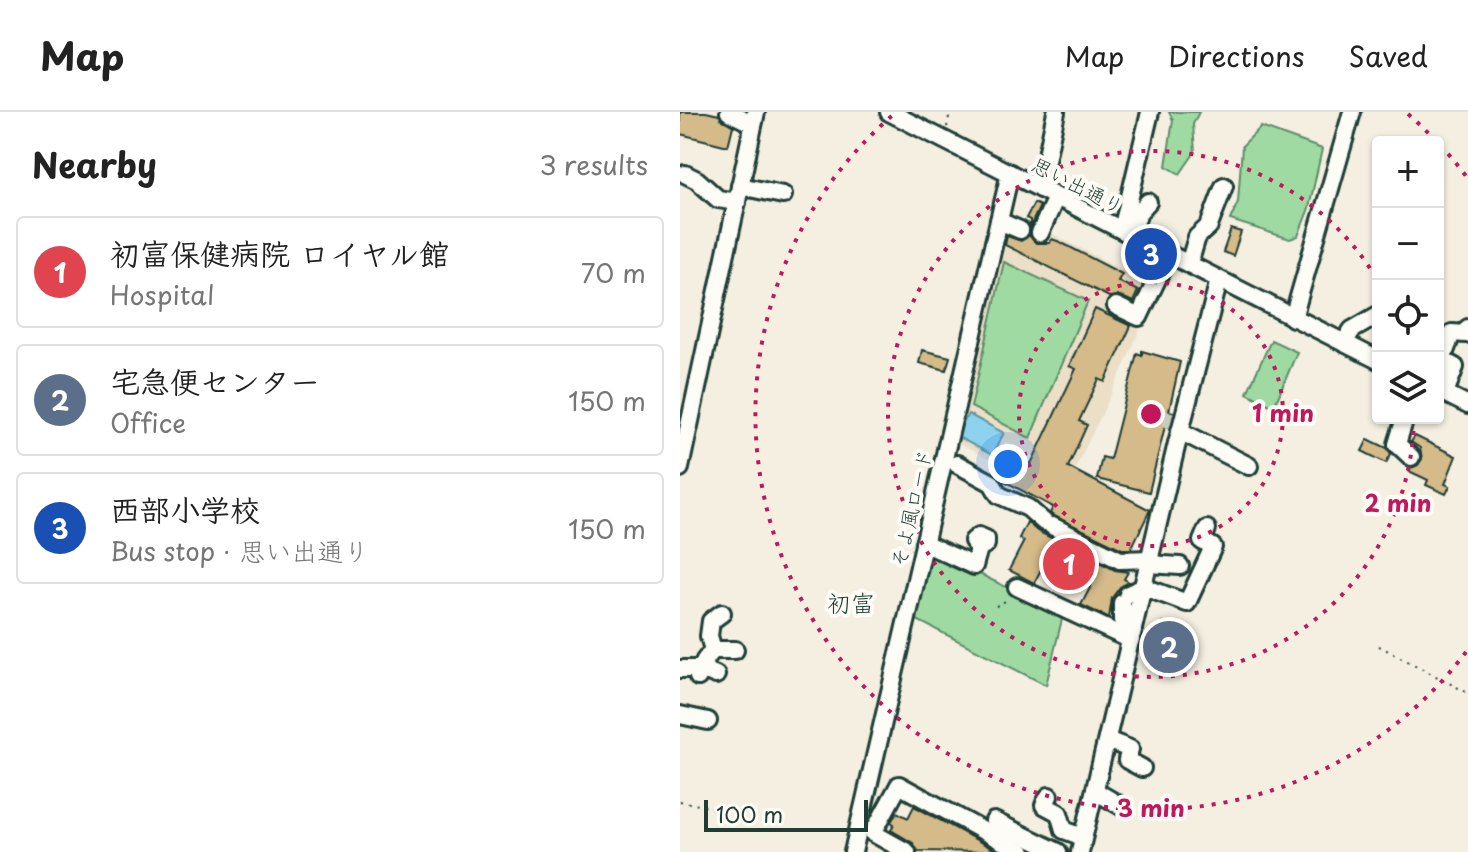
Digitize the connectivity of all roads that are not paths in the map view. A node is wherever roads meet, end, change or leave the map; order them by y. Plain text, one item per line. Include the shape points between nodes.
1 (729, 112) edge
2 (889, 112) edge
3 (1056, 112) edge
4 (1150, 112) edge
5 (1352, 112) edge
6 (755, 117) edge
7 (1010, 173) junction
8 (685, 174) dead end
9 (1224, 186) dead end
10 (1048, 193) junction
11 (738, 194) junction
12 (783, 195) dead end
13 (1148, 202) dead end
14 (999, 221) junction
15 (1020, 230) dead end
16 (1126, 232) junction
17 (1040, 233) dead end
18 (1169, 254) junction
19 (1189, 264) junction
20 (1219, 280) junction
21 (1116, 306) dead end
22 (1293, 318) junction
23 (1372, 318) edge
24 (1468, 328) edge
25 (1344, 343) junction
26 (1444, 355) edge
27 (1372, 357) edge
28 (1444, 361) edge
29 (1194, 377) junction
30 (1444, 386) edge
31 (1444, 393) edge
32 (1468, 405) edge
33 (1174, 410) tunnel mouth
34 (1403, 424) edge
35 (1175, 430) junction
36 (1411, 457) dead end
37 (957, 464) dead end
38 (1249, 466) dead end
39 (680, 468) edge
40 (1207, 529) dead end
41 (924, 543) junction
42 (979, 548) dead end
43 (1150, 562) junction
44 (1180, 566) dead end
45 (1017, 587) road end
46 (1131, 595) junction
47 (722, 613) dead end
48 (1132, 636) junction
49 (713, 650) junction
50 (735, 650) dead end
51 (680, 669) edge
52 (680, 715) edge
53 (708, 721) dead end
54 (1107, 740) junction
55 (1142, 768) dead end
56 (1095, 791) junction
57 (1049, 796) dead end
58 (1121, 806) dead end
59 (994, 821) dead end
60 (1081, 844) edge
61 (853, 852) edge
62 (907, 852) edge
63 (1022, 852) edge
64 (1058, 852) edge

1 - 6 street via 745,120
2 - 7 street, 思い出通り
3 - 10 street
4 - 16 street
5 - 22 street
6 - 11 street
7 - 10 street, 思い出通り
7 - 14 street, そよ風ロード
8 - 11 street via 718,199
9 - 19 street via 1209,226 1195,232
10 - 16 street, 思い出通り
10 - 17 street
11 - 12 street
11 - 39 street
13 - 16 street
14 - 15 street
14 - 41 street, そよ風ロード
16 - 18 street, 思い出通り
18 - 19 street, 思い出通り
18 - 21 street via 1139,317
19 - 20 street, 思い出通り
20 - 22 street, 思い出通り
20 - 29 street
22 - 25 street, 思い出通り
23 - 25 street via 1352,330
24 - 26 street via 1466,334 1452,333
25 - 27 street, 思い出通り
28 - 30 street via 1455,367
29 - 33 street via 1183,375
29 - 35 street
31 - 32 street
34 - 36 street via 1397,444
35 - 38 street
35 - 43 street via 1174,458
37 - 43 street via 1048,524 1120,560
40 - 46 street via 1202,541 1213,547 1187,603
41 - 42 street via 974,566
41 - 61 street, そよ風ロード
43 - 44 street
43 - 46 street
45 - 48 street
46 - 48 street
46 - 48 street via 1122,620
47 - 49 street via 709,628
48 - 54 street
49 - 50 street
49 - 51 street via 705,674
52 - 53 street
54 - 55 street via 1130,749 1127,760
54 - 56 street
56 - 58 street
56 - 60 street
57 - 60 street via 1044,805 1059,813 1064,830
59 - 64 street
62 - 63 street via 873,833 899,785

